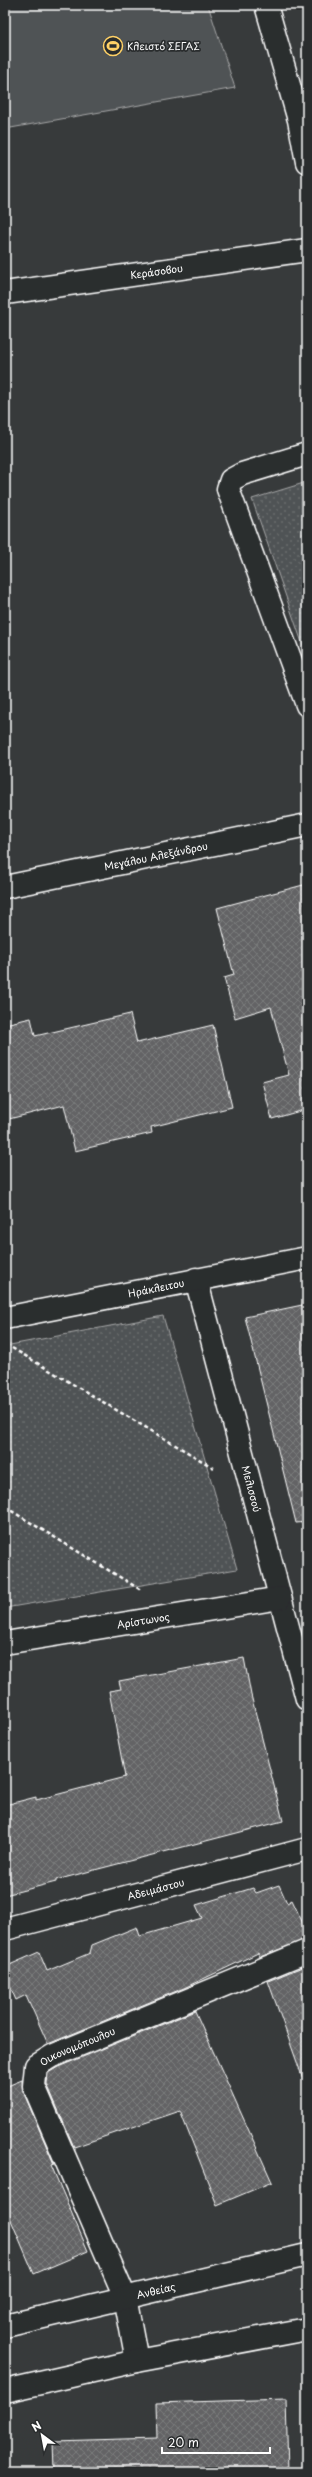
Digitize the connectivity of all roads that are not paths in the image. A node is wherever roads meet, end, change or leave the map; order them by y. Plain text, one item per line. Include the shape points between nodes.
1 (266, 5) edge
2 (307, 162) edge
3 (307, 250) edge
4 (5, 293) edge
5 (307, 454) edge
6 (307, 705) edge
7 (307, 825) edge
8 (5, 887) edge
9 (307, 1258) edge
10 (196, 1280) junction
11 (5, 1318) edge
12 (280, 1598) junction
13 (5, 1643) edge
14 (307, 1699) edge
15 (307, 1849) edge
16 (5, 1929) edge
17 (307, 1951) edge
18 (307, 2255) edge
19 (125, 2297) junction
20 (5, 2326) edge
21 (307, 2329) edge
22 (137, 2361) junction
23 (5, 2391) edge

1 - 2 street via 299,120
3 - 4 street, Κεράσοβου
5 - 6 street via 242,474 232,480 228,490
7 - 8 street, Μεγάλου Αλεξάνδρου
9 - 10 street, Ηράκλειτου
10 - 11 street, Ηράκλειτου
10 - 12 street, Μελισσού
12 - 13 street, Αρίστωνος
12 - 14 street, Μελισσού
15 - 16 street, Αδειμάστου
17 - 19 street, Οικονομόπουλου via 52,2056 36,2066 34,2086
18 - 19 street, Ανθείας
19 - 20 street, Ανθείας
19 - 22 street
21 - 22 street
22 - 23 street

